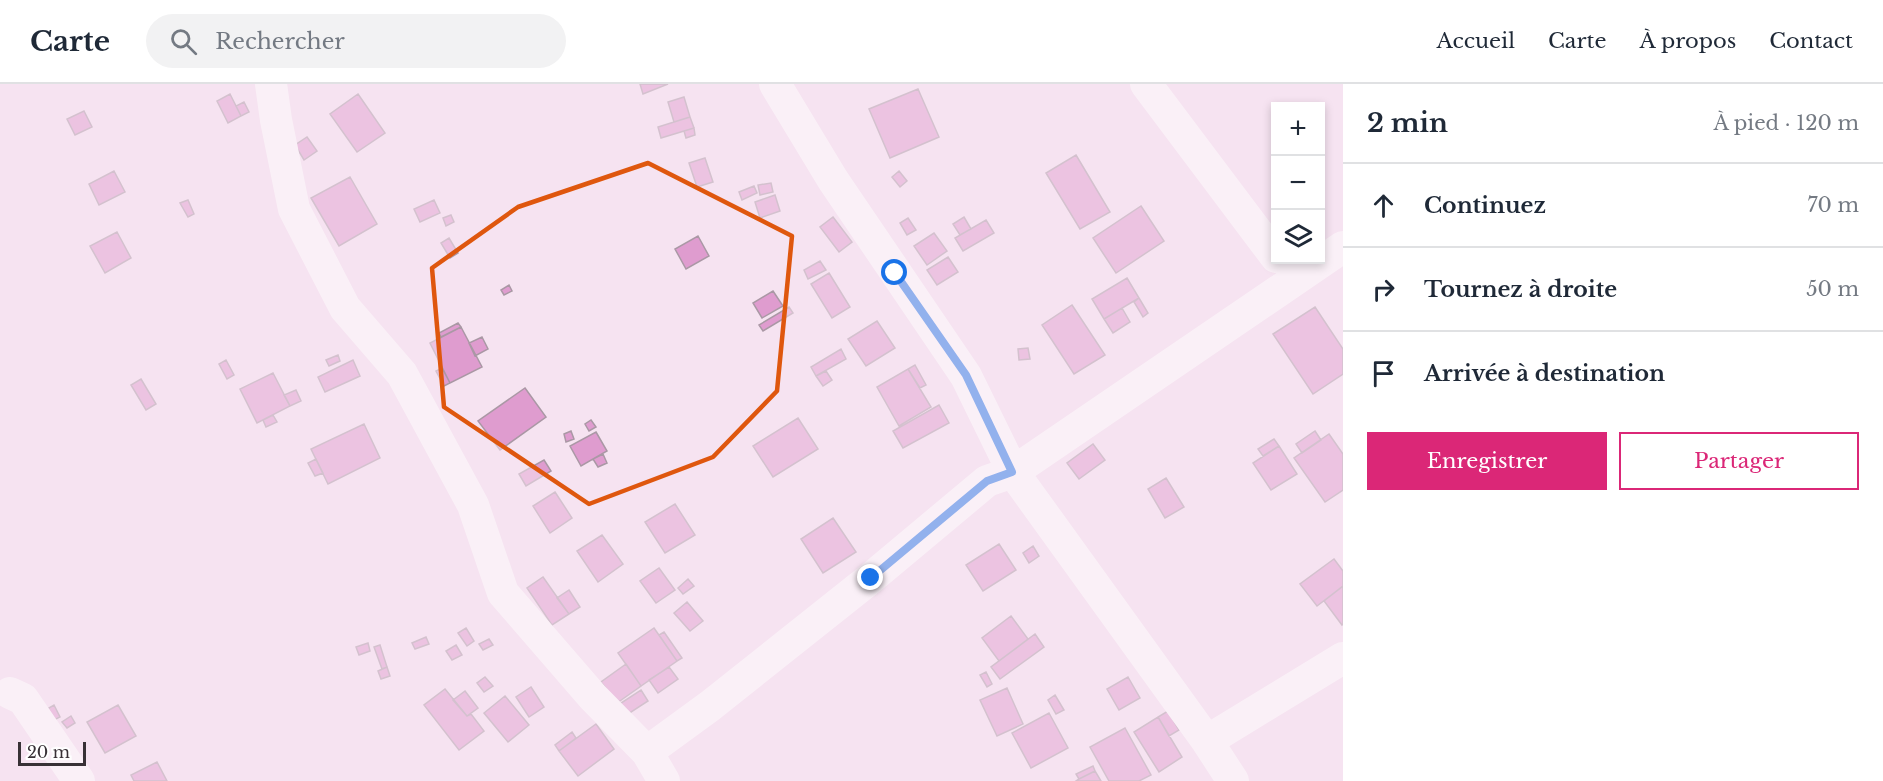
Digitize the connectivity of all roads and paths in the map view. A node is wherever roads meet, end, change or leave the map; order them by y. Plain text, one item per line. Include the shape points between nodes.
1 (271, 84) edge
2 (775, 84) edge
3 (1146, 84) edge
4 (1343, 247) edge
5 (1282, 266) edge
6 (1012, 472) junction
7 (1343, 658) edge
8 (10, 693) dead end
9 (1207, 741) junction
10 (646, 752) junction
11 (79, 781) edge
12 (664, 781) edge
13 (1233, 781) edge

1 - 10 street via 294,209 345,308 402,374 473,505 503,592
2 - 6 street via 833,180 966,375
3 - 5 street
4 - 5 street
5 - 6 street
6 - 9 street
6 - 10 street via 987,481 746,678
7 - 9 street
8 - 11 street via 23,699
9 - 13 street
10 - 12 street

